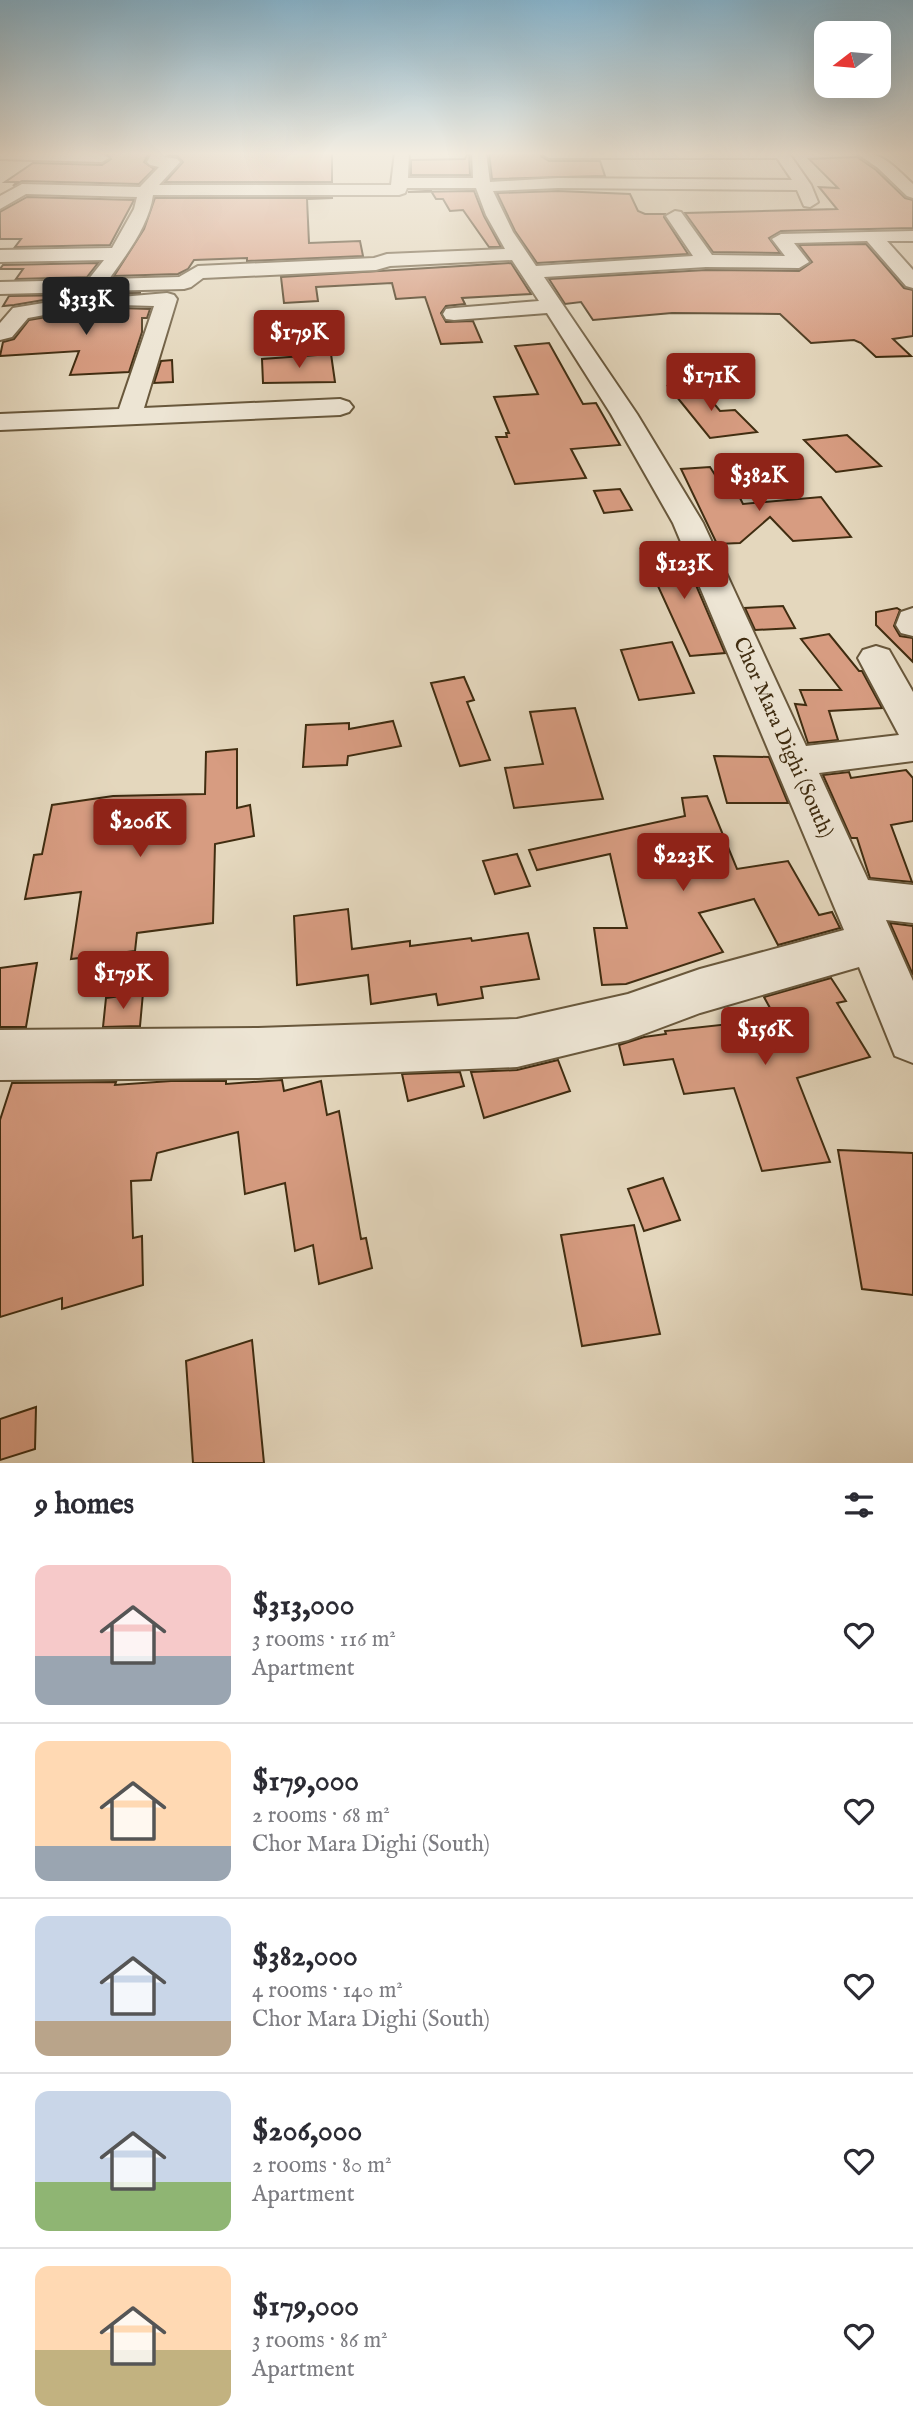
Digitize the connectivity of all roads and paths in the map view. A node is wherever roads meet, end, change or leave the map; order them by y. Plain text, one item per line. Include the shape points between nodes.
1 (134, 220) edge
2 (503, 220) edge
3 (679, 220) edge
4 (873, 236) junction
5 (913, 236) edge
6 (1, 244) edge
7 (118, 254) junction
8 (706, 261) junction
9 (523, 263) junction
10 (913, 282) edge
11 (0, 288) edge
12 (87, 294) junction
13 (552, 306) junction
14 (454, 314) dead end
15 (0, 333) edge
16 (340, 407) dead end
17 (129, 416) junction
18 (0, 422) edge
19 (876, 657) dead end
20 (913, 726) edge
21 (913, 747) edge
22 (795, 762) junction
23 (853, 897) junction
24 (913, 904) edge
25 (872, 943) junction
26 (913, 1040) edge
27 (0, 1055) edge

1 - 7 street
2 - 9 street, Chor Mara Dighi (South)
3 - 8 street
4 - 5 street
4 - 8 street via 810,229 781,239 800,266
4 - 10 street
6 - 7 street
7 - 12 street
8 - 9 street
9 - 12 street via 387,260 198,272 184,283
9 - 13 street, Chor Mara Dighi (South)
11 - 12 street
12 - 15 street via 21,313
12 - 17 street via 167,299
13 - 14 street
13 - 22 street, Chor Mara Dighi (South) via 624,414 688,523
16 - 17 street
17 - 18 street
19 - 20 street
21 - 22 street
22 - 23 street, Chor Mara Dighi (South)
23 - 24 street
23 - 25 street, Chor Mara Dighi (South)
25 - 26 street, Chor Mara Dighi (South)
25 - 27 street via 700,991 628,1017 517,1043 258,1053

